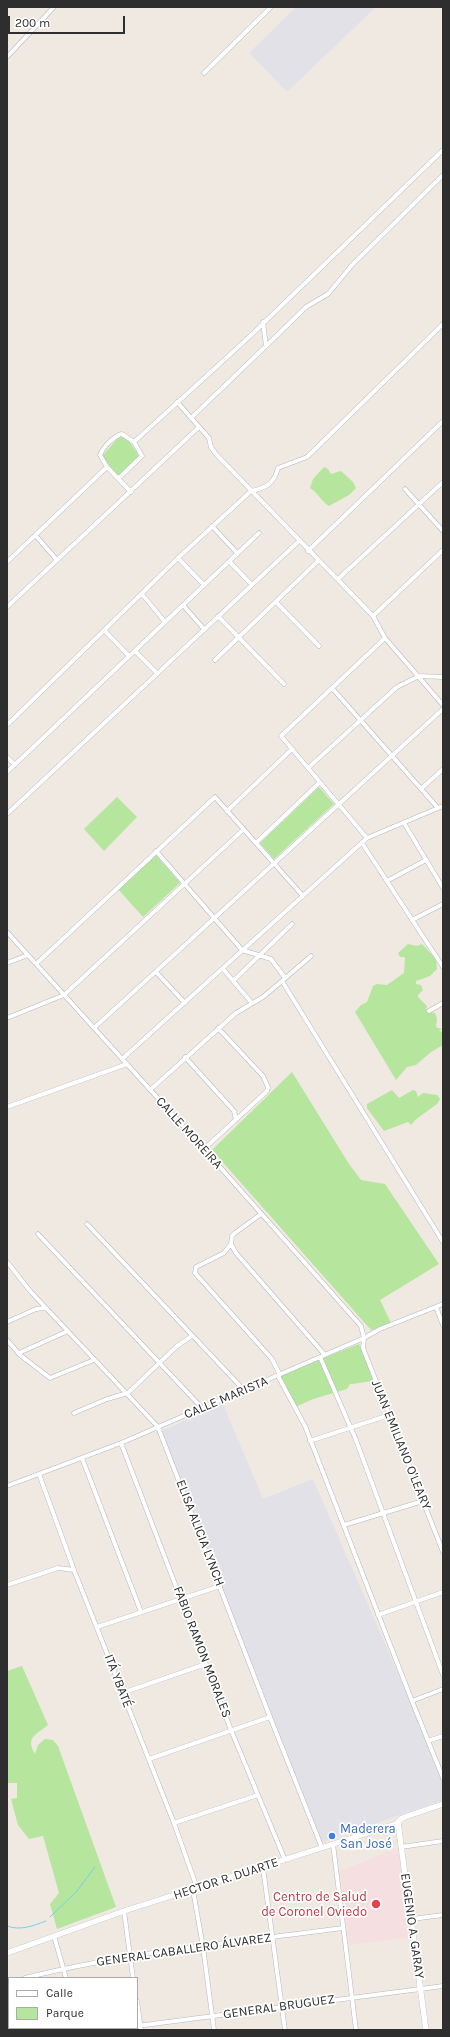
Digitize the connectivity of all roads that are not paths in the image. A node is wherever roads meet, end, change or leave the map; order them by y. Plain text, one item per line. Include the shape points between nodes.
1 (54, 7) edge
2 (271, 7) edge
3 (7, 57) edge
4 (204, 73) dead end
5 (443, 150) edge
6 (443, 175) edge
7 (263, 322) junction
8 (443, 324) edge
9 (266, 346) junction
10 (177, 402) junction
11 (191, 418) junction
12 (443, 421) edge
13 (199, 427) junction
14 (134, 442) junction
15 (107, 467) junction
16 (119, 478) junction
17 (443, 482) edge
18 (406, 489) dead end
19 (251, 491) junction
20 (131, 492) junction
21 (419, 504) junction
22 (212, 526) junction
23 (443, 530) edge
24 (259, 533) dead end
25 (36, 536) junction
26 (299, 541) junction
27 (443, 550) edge
28 (308, 551) junction
29 (237, 553) junction
30 (178, 558) junction
31 (57, 560) junction
32 (229, 561) junction
33 (318, 561) junction
34 (7, 562) edge
35 (338, 579) junction
36 (252, 584) junction
37 (204, 585) junction
38 (142, 594) junction
39 (276, 602) junction
40 (183, 605) junction
41 (7, 607) edge
42 (218, 616) junction
43 (374, 616) junction
44 (165, 622) junction
45 (204, 629) junction
46 (105, 631) junction
47 (239, 637) junction
48 (385, 638) junction
49 (319, 646) dead end
50 (135, 651) junction
51 (129, 656) junction
52 (215, 660) dead end
53 (157, 673) junction
54 (419, 676) junction
55 (443, 677) edge
56 (284, 684) dead end
57 (332, 688) junction
58 (443, 705) edge
59 (443, 709) edge
60 (360, 720) junction
61 (7, 725) edge
62 (292, 749) junction
63 (392, 756) junction
64 (7, 757) edge
65 (14, 765) junction
66 (308, 768) junction
67 (443, 768) edge
68 (7, 772) edge
69 (320, 782) junction
70 (421, 789) junction
71 (339, 804) junction
72 (443, 806) edge
73 (438, 808) junction
74 (227, 811) junction
75 (7, 814) edge
76 (404, 823) junction
77 (244, 829) junction
78 (367, 838) junction
79 (256, 843) junction
80 (362, 843) junction
81 (156, 851) junction
82 (426, 860) junction
83 (274, 864) junction
84 (387, 881) junction
85 (184, 884) junction
86 (443, 888) edge
87 (303, 896) junction
88 (443, 904) edge
89 (215, 918) junction
90 (412, 920) junction
91 (292, 924) dead end
92 (7, 932) edge
93 (242, 950) junction
94 (28, 955) junction
95 (260, 956) junction
96 (311, 956) dead end
97 (443, 957) edge
98 (438, 960) junction
99 (7, 963) edge
100 (36, 964) junction
101 (443, 967) edge
102 (223, 969) junction
103 (156, 972) junction
104 (284, 980) junction
105 (234, 982) junction
106 (64, 995) junction
107 (251, 1002) junction
108 (185, 1003) junction
109 (443, 1003) edge
110 (430, 1011) dead end
111 (7, 1018) edge
112 (94, 1028) junction
113 (218, 1028) junction
114 (185, 1057) junction
115 (122, 1059) junction
116 (127, 1064) junction
117 (150, 1090) junction
118 (7, 1107) edge
119 (236, 1120) junction
120 (204, 1149) junction
121 (261, 1214) junction
122 (87, 1224) dead end
123 (38, 1234) dead end
124 (443, 1242) edge
125 (231, 1244) junction
126 (7, 1262) edge
127 (443, 1304) edge
128 (436, 1307) junction
129 (46, 1308) junction
130 (7, 1322) edge
131 (443, 1325) edge
132 (68, 1331) junction
133 (192, 1336) junction
134 (364, 1338) junction
135 (7, 1340) edge
136 (19, 1353) junction
137 (324, 1355) junction
138 (320, 1357) junction
139 (94, 1360) junction
140 (160, 1363) junction
141 (279, 1375) junction
142 (244, 1390) junction
143 (128, 1393) junction
144 (203, 1409) junction
145 (74, 1413) dead end
146 (389, 1415) junction
147 (158, 1427) junction
148 (351, 1429) junction
149 (310, 1441) junction
150 (121, 1443) junction
151 (82, 1458) junction
152 (39, 1474) junction
153 (7, 1486) edge
154 (423, 1501) junction
155 (383, 1513) junction
156 (344, 1525) junction
157 (443, 1552) edge
158 (74, 1570) junction
159 (7, 1585) edge
160 (220, 1586) junction
161 (443, 1592) edge
162 (182, 1598) junction
163 (417, 1602) junction
164 (141, 1612) junction
165 (378, 1615) junction
166 (97, 1627) junction
167 (206, 1664) junction
168 (443, 1675) edge
169 (443, 1689) edge
170 (122, 1693) junction
171 (412, 1701) junction
172 (270, 1717) junction
173 (231, 1730) junction
174 (443, 1736) edge
175 (428, 1741) junction
176 (149, 1759) junction
177 (443, 1778) edge
178 (258, 1795) junction
179 (443, 1804) edge
180 (174, 1823) junction
181 (398, 1823) junction
182 (443, 1841) edge
183 (333, 1844) junction
184 (401, 1847) junction
185 (322, 1848) junction
186 (285, 1860) junction
187 (263, 1868) junction
188 (195, 1889) junction
189 (124, 1911) junction
190 (443, 1915) edge
191 (412, 1919) junction
192 (343, 1928) junction
193 (54, 1936) junction
194 (272, 1938) junction
195 (203, 1947) junction
196 (7, 1953) edge
197 (130, 1956) junction
198 (65, 1968) junction
199 (29, 1977) edge
200 (66, 1977) edge
201 (134, 1977) edge
202 (443, 1986) edge
203 (421, 1988) junction
204 (352, 1997) junction
205 (282, 2006) junction
206 (138, 2010) edge
207 (212, 2016) junction
208 (140, 2027) edge
209 (214, 2030) edge
210 (285, 2030) edge
211 (356, 2030) edge
212 (426, 2030) edge

1 - 3 street
2 - 4 street
5 - 7 street
6 - 9 street via 353,264 328,294 306,307
7 - 9 street
7 - 10 street
8 - 19 street via 307,457 278,468 271,484
9 - 11 street
10 - 11 street
10 - 14 street
11 - 13 street
12 - 28 street
13 - 19 street via 209,438 216,454
13 - 20 street
14 - 15 street via 122,434 118,435 101,452
14 - 16 street via 142,456
15 - 16 street
15 - 25 street
16 - 20 street
17 - 21 street
18 - 21 street
19 - 22 street
19 - 26 street
20 - 31 street
21 - 23 street
21 - 35 street
22 - 29 street
22 - 30 street
24 - 29 street
25 - 31 street
25 - 34 street
26 - 28 street
26 - 36 street
27 - 43 street
28 - 33 street
29 - 32 street
30 - 37 street
30 - 38 street
31 - 41 street
32 - 36 street
32 - 37 street
33 - 35 street
33 - 39 street
35 - 43 street
36 - 42 street
37 - 40 street
38 - 44 street
38 - 46 street
39 - 47 street
39 - 49 street
40 - 44 street
40 - 45 street
42 - 45 street
42 - 47 street
43 - 48 street
44 - 50 street
45 - 53 street
46 - 51 street
46 - 61 street
47 - 52 street
47 - 56 street
48 - 54 street
48 - 57 street
50 - 51 street
50 - 53 street
51 - 65 street
53 - 75 street
54 - 55 street
54 - 58 street
54 - 60 street via 397,687
57 - 60 street
57 - 62 street via 281,736
59 - 63 street
60 - 63 street
60 - 66 street
62 - 66 street
62 - 74 street
63 - 70 street
63 - 71 street
64 - 65 street
65 - 68 street
66 - 69 street
67 - 70 street
69 - 71 street
69 - 79 street
70 - 73 street
71 - 78 street
71 - 83 street
72 - 73 street
73 - 76 street
74 - 77 street
74 - 81 street via 215,797
76 - 78 street
76 - 82 street
77 - 79 street
77 - 85 street
78 - 80 street
79 - 83 street
80 - 84 street
80 - 87 street
81 - 85 street
81 - 100 street
82 - 84 street
82 - 86 street
83 - 87 street
83 - 89 street
84 - 90 street
85 - 89 street
85 - 106 street
87 - 93 street
88 - 90 street
89 - 93 street
89 - 103 street
90 - 98 street
91 - 95 street
92 - 94 street, CALLE MOREIRA
93 - 95 street
93 - 102 street
94 - 99 street
94 - 100 street, CALLE MOREIRA
95 - 104 street via 271,959
95 - 105 street
96 - 104 street
97 - 98 street
98 - 101 street
100 - 106 street, CALLE MOREIRA
102 - 105 street
102 - 108 street
103 - 108 street
103 - 112 street
104 - 107 street
104 - 124 street
105 - 107 street
106 - 111 street
106 - 112 street, CALLE MOREIRA
107 - 113 street
108 - 115 street
109 - 110 street
112 - 115 street, CALLE MOREIRA
113 - 114 street
113 - 119 street via 263,1076 268,1087 267,1091
114 - 117 street
114 - 119 street via 234,1111
115 - 116 street, CALLE MOREIRA
116 - 117 street, CALLE MOREIRA
116 - 118 street
117 - 120 street, CALLE MOREIRA
119 - 120 street
120 - 121 street, CALLE MOREIRA
121 - 125 street via 232,1236
121 - 134 street, CALLE MOREIRA via 348,1310 361,1326
122 - 133 street
123 - 140 street
125 - 137 street
125 - 141 street via 224,1252 196,1267 195,1273 272,1359
126 - 129 street, ELISA ALICIA LYNCH
127 - 128 street, CALLE MARISTA
128 - 131 street
128 - 134 street, CALLE MARISTA
129 - 130 street via 36,1309
129 - 132 street, ELISA ALICIA LYNCH
132 - 136 street
132 - 139 street, ELISA ALICIA LYNCH
133 - 140 street via 177,1346
133 - 142 street
134 - 137 street, CALLE MARISTA
134 - 146 street, JUAN EMILIANO O'LEARY via 363,1348
135 - 136 street
136 - 139 street via 50,1378
137 - 138 street, CALLE MARISTA
138 - 141 street, CALLE MARISTA
138 - 148 street
139 - 143 street, ELISA ALICIA LYNCH
140 - 143 street
140 - 144 street
141 - 142 street, CALLE MARISTA
141 - 149 street
142 - 144 street, CALLE MARISTA
143 - 145 street
143 - 147 street, ELISA ALICIA LYNCH
144 - 147 street, CALLE MARISTA
146 - 148 street
146 - 154 street, JUAN EMILIANO O'LEARY
147 - 150 street, CALLE MARISTA
147 - 160 street, ELISA ALICIA LYNCH
148 - 149 street
148 - 155 street
149 - 156 street
150 - 151 street, CALLE MARISTA
150 - 162 street, FABIO RAMON MORALES
151 - 152 street, CALLE MARISTA
151 - 164 street
152 - 153 street, CALLE MARISTA
152 - 158 street, ITÁ YBATÉ
154 - 155 street
154 - 157 street, JUAN EMILIANO O'LEARY
155 - 156 street
155 - 163 street
156 - 165 street
158 - 159 street via 58,1568
158 - 166 street, ITÁ YBATÉ
160 - 162 street
160 - 172 street, ELISA ALICIA LYNCH
161 - 163 street
162 - 164 street
162 - 167 street, FABIO RAMON MORALES
163 - 165 street
163 - 168 street
164 - 166 street
165 - 171 street
166 - 170 street, ITÁ YBATÉ
167 - 170 street
167 - 173 street, FABIO RAMON MORALES
169 - 171 street
170 - 176 street, ITÁ YBATÉ
171 - 175 street
172 - 173 street
172 - 185 street, ELISA ALICIA LYNCH
173 - 176 street
173 - 178 street, FABIO RAMON MORALES
174 - 175 street
175 - 177 street
176 - 180 street, ITÁ YBATÉ
178 - 180 street
178 - 186 street, FABIO RAMON MORALES
179 - 181 street, HECTOR R. DUARTE via 402,1818
180 - 188 street, ITÁ YBATÉ
181 - 183 street, HECTOR R. DUARTE
181 - 184 street, EUGENIO A. GARAY
182 - 184 street
183 - 185 street, HECTOR R. DUARTE
183 - 192 street
184 - 191 street, EUGENIO A. GARAY
185 - 186 street, HECTOR R. DUARTE
186 - 187 street, HECTOR R. DUARTE
187 - 188 street, HECTOR R. DUARTE
187 - 194 street
188 - 189 street, HECTOR R. DUARTE
188 - 195 street, ITÁ YBATÉ
189 - 193 street, HECTOR R. DUARTE
189 - 197 street
190 - 191 street
191 - 203 street, EUGENIO A. GARAY
192 - 194 street, GENERAL CABALLERO ÁLVAREZ
192 - 204 street
193 - 196 street, HECTOR R. DUARTE
193 - 198 street
194 - 195 street, GENERAL CABALLERO ÁLVAREZ
194 - 205 street
195 - 197 street, GENERAL CABALLERO ÁLVAREZ
195 - 207 street, ITÁ YBATÉ
197 - 198 street, GENERAL CABALLERO ÁLVAREZ
197 - 201 street
198 - 199 street, GENERAL CABALLERO ÁLVAREZ
198 - 200 street
202 - 203 street, GENERAL BRUGUEZ
203 - 204 street, GENERAL BRUGUEZ
203 - 212 street, EUGENIO A. GARAY
204 - 205 street, GENERAL BRUGUEZ
204 - 211 street
205 - 207 street, GENERAL BRUGUEZ
205 - 210 street
206 - 208 street
207 - 208 street, GENERAL BRUGUEZ
207 - 209 street, ITÁ YBATÉ

